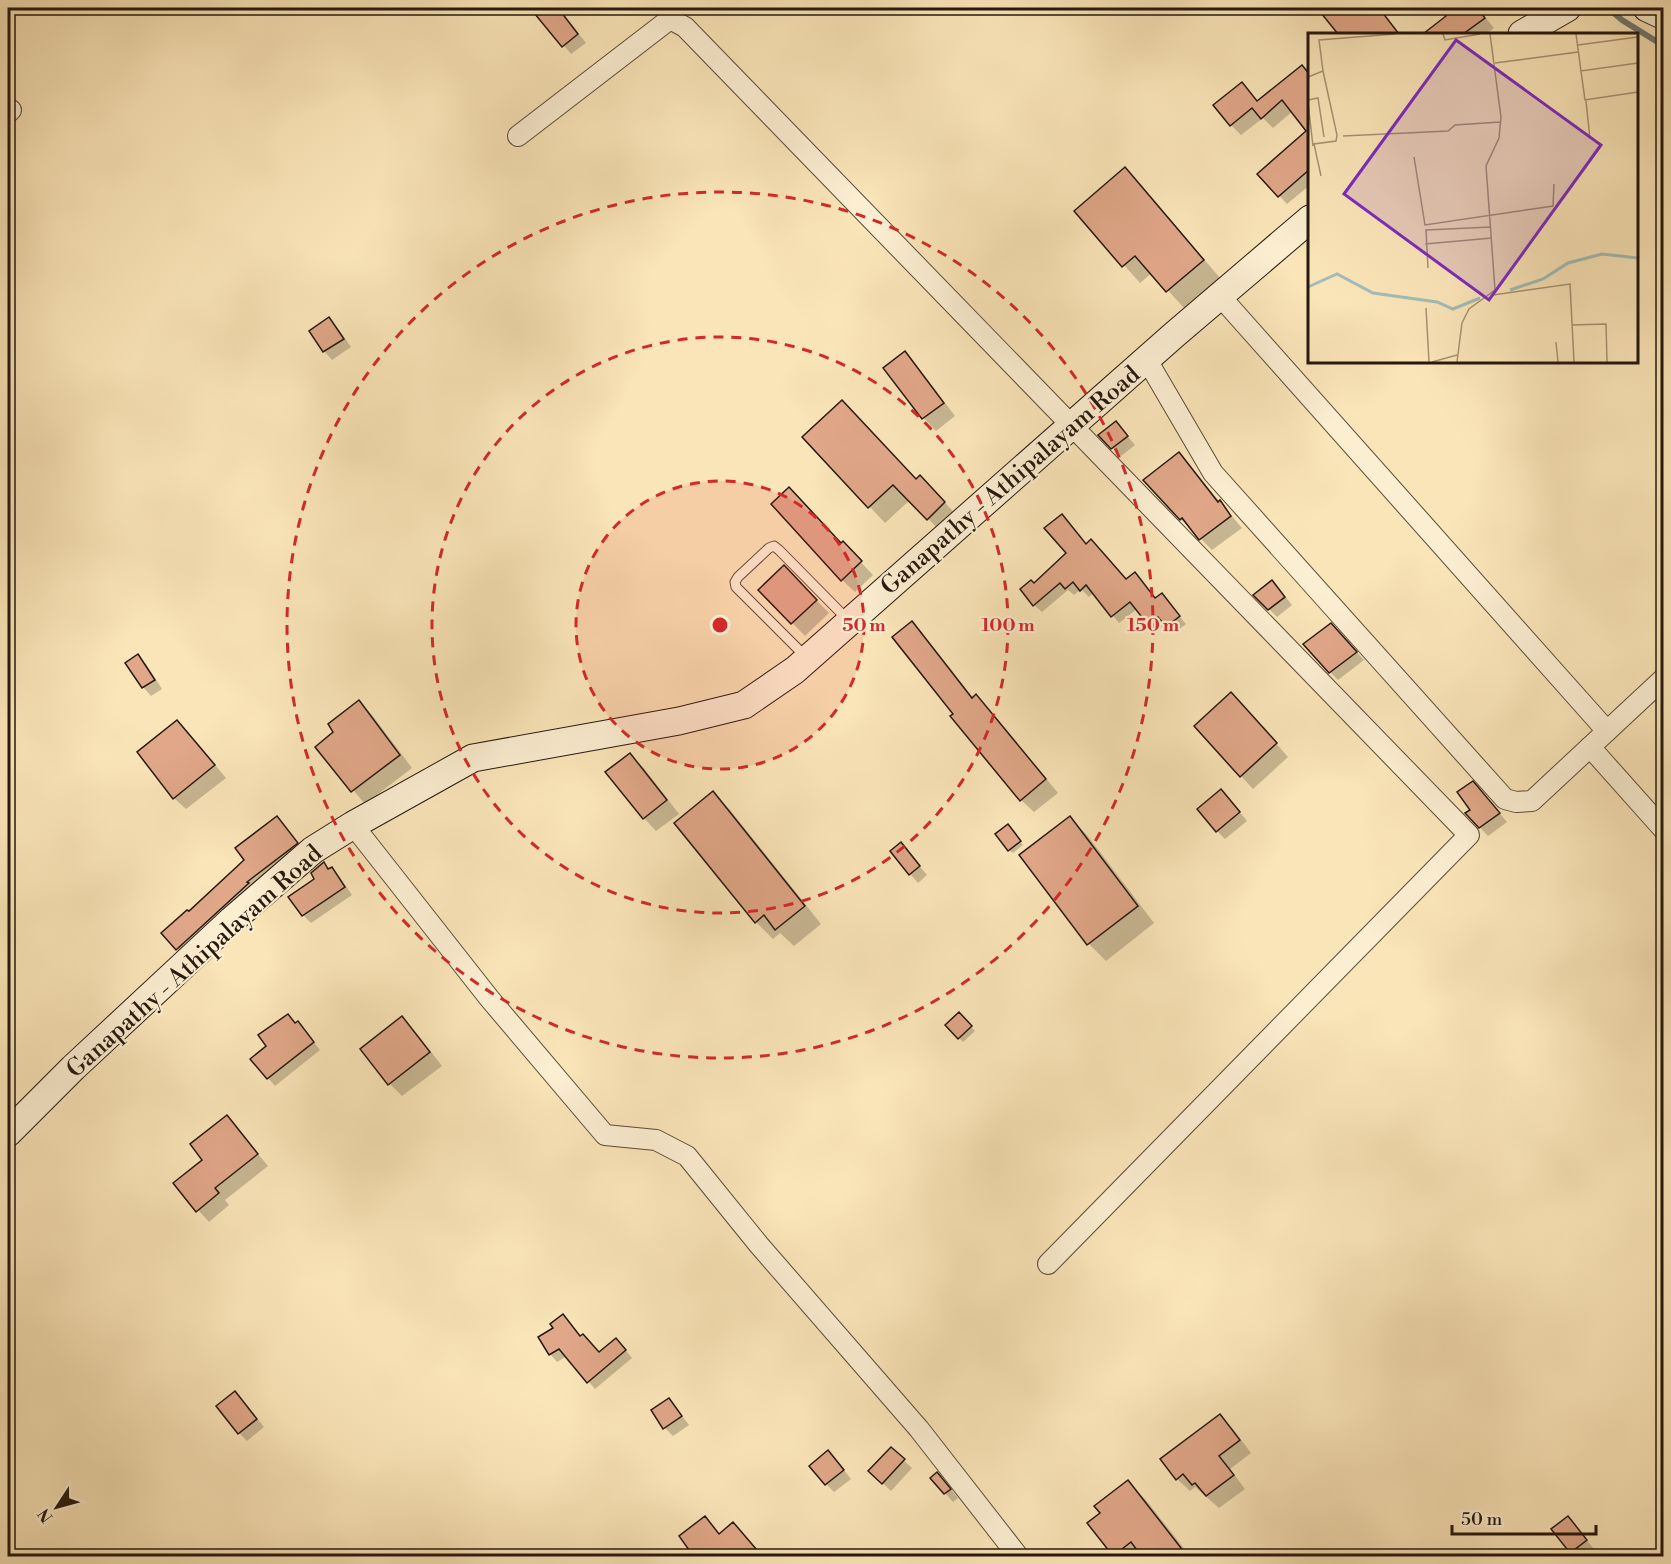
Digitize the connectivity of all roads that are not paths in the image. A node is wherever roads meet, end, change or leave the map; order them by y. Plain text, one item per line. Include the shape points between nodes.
1 (1567, 8) edge
2 (1647, 8) edge
3 (1664, 16) edge
4 (1524, 33) edge
5 (518, 136) dead end
6 (1308, 221) edge
7 (1220, 296) junction
8 (1147, 360) junction
9 (1071, 427) junction
10 (850, 622) junction
11 (808, 658) junction
12 (1664, 678) edge
13 (1607, 731) junction
14 (1590, 747) junction
15 (353, 825) junction
16 (1664, 830) edge
17 (8, 1132) edge
18 (1048, 1264) dead end
19 (1018, 1557) edge

1 - 4 main road
2 - 3 main road
5 - 9 street via 670,19 685,27
6 - 7 main road, Ganapathy - Athipalayam Road
7 - 8 main road, Ganapathy - Athipalayam Road
7 - 13 street
8 - 9 main road, Ganapathy - Athipalayam Road
8 - 14 street via 1213,473 1505,799 1532,801
9 - 10 main road, Ganapathy - Athipalayam Road
9 - 18 street via 1469,835
10 - 11 main road, Ganapathy - Athipalayam Road
10 - 11 lane via 779,550 769,548 738,577 736,587
11 - 15 main road, Ganapathy - Athipalayam Road via 744,705 680,721 474,758
12 - 13 street
13 - 14 street
14 - 16 street
15 - 17 main road, Ganapathy - Athipalayam Road via 313,849 232,920
15 - 19 street via 489,998 605,1135 656,1140 687,1156 919,1429

